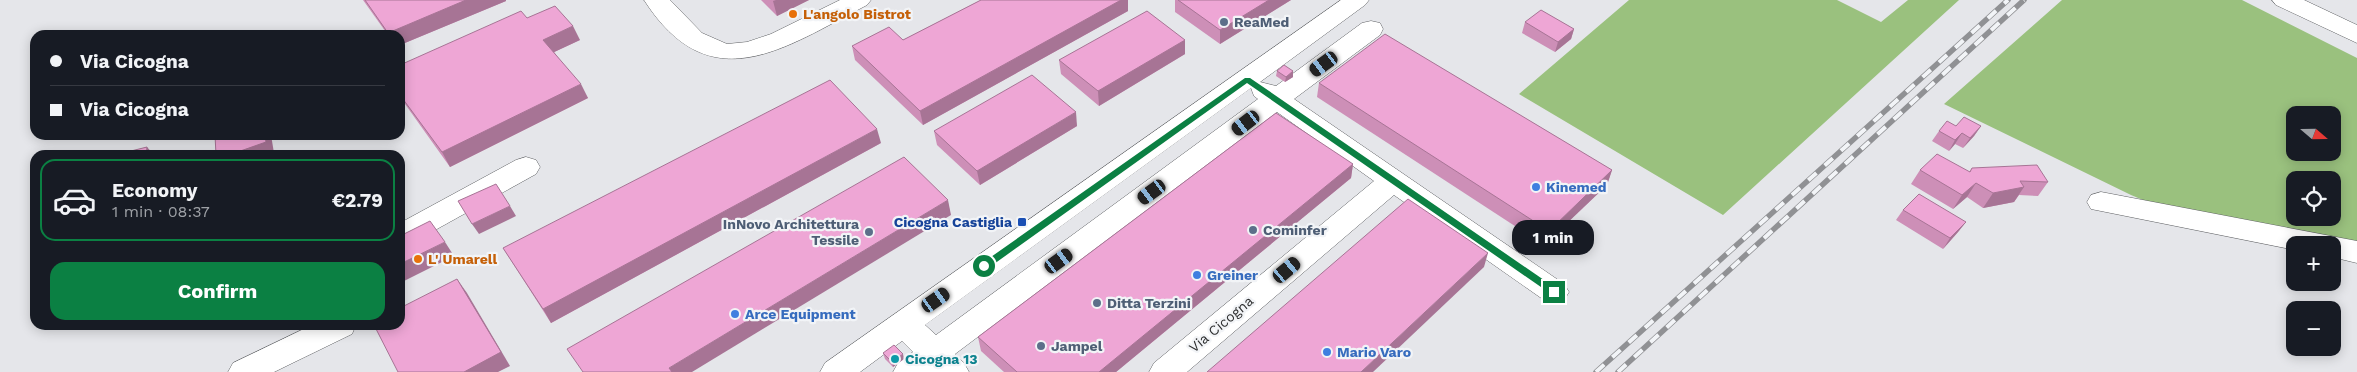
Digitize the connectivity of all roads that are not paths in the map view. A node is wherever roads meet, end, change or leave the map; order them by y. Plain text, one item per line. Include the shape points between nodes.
1 (656, 0) edge
2 (859, 0) edge
3 (1357, 0) edge
4 (2284, 0) edge
5 (1371, 29) dead end
6 (2357, 34) edge
7 (1247, 79) junction
8 (1277, 100) junction
9 (526, 168) dead end
10 (1393, 181) junction
11 (2101, 202) dead end
12 (405, 233) edge
13 (2286, 237) edge
14 (2341, 248) edge
15 (2357, 252) edge
16 (1554, 292) dead end
17 (904, 323) junction
18 (331, 330) edge
19 (944, 363) edge
20 (244, 372) edge
21 (836, 372) edge
22 (909, 372) edge
23 (1165, 372) edge

1 - 2 street via 691,38 730,52 776,40
3 - 7 street
4 - 6 street
5 - 8 street
7 - 8 street
7 - 17 street
8 - 10 street
8 - 19 street
9 - 12 street
10 - 16 street
10 - 23 street, Via Cicogna
11 - 13 street
14 - 15 street
17 - 19 street
17 - 21 street
18 - 20 street
19 - 22 street

